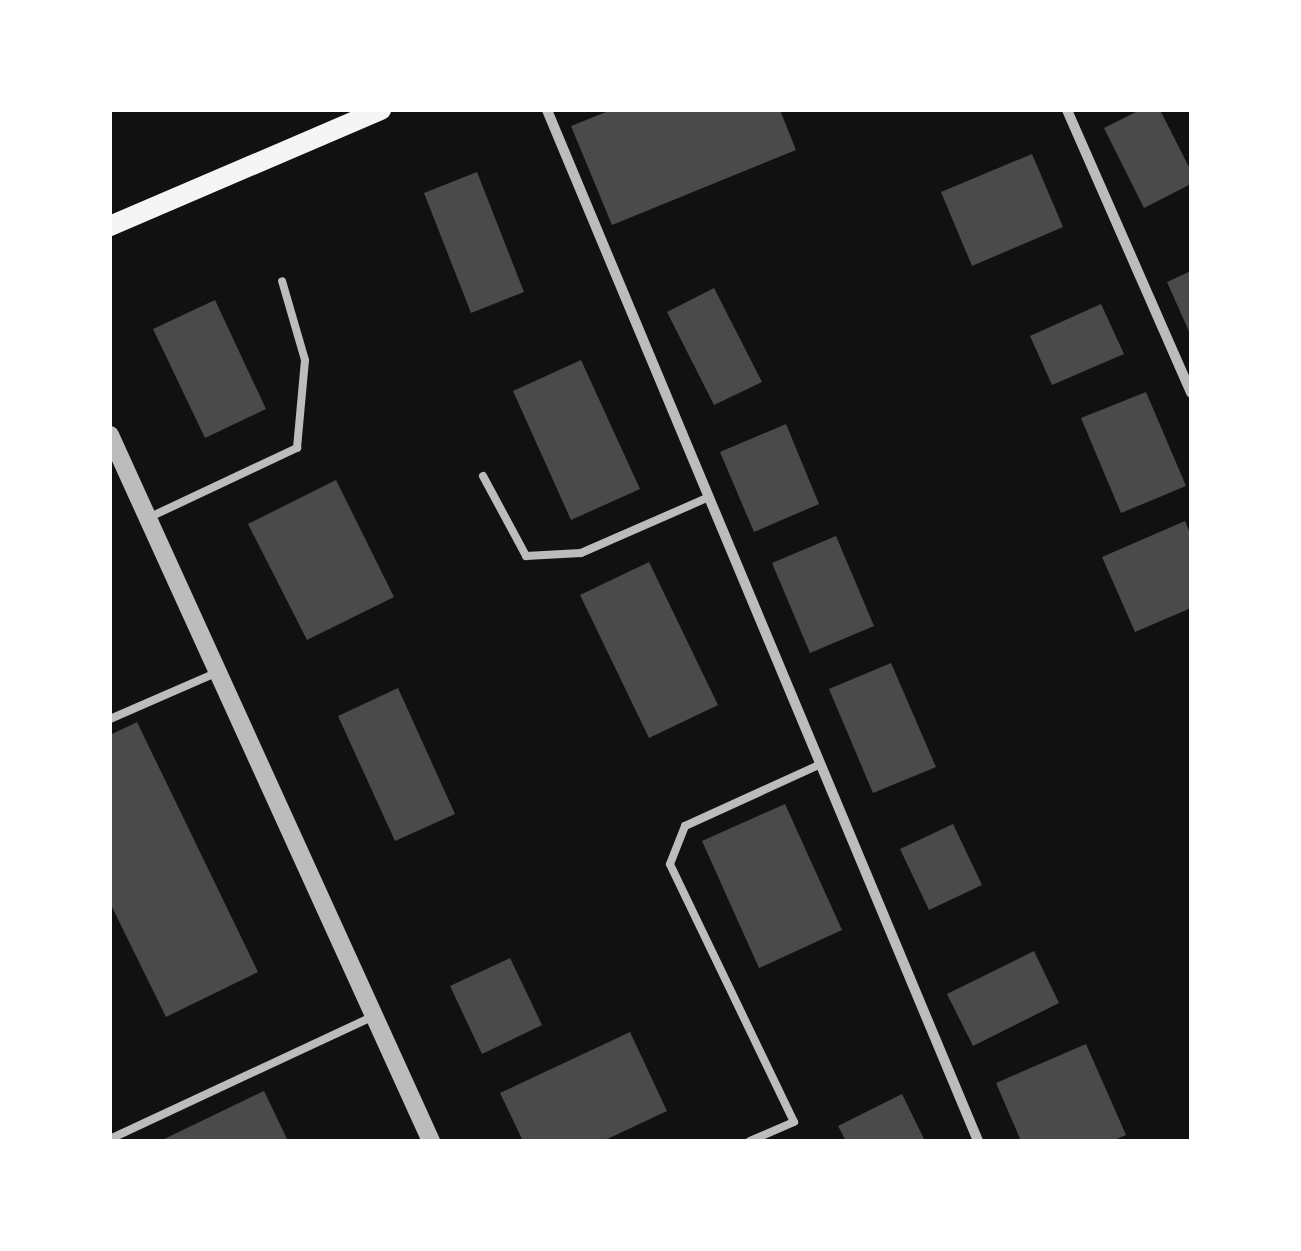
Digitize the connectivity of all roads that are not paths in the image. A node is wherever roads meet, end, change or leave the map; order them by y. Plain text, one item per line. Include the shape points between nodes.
1 (381, 110) edge
2 (547, 110) edge
3 (1067, 110) edge
4 (110, 226) edge
5 (282, 281) dead end
6 (1191, 394) edge
7 (110, 435) edge
8 (483, 476) dead end
9 (709, 498) junction
10 (148, 518) junction
11 (218, 672) junction
12 (110, 718) edge
13 (820, 764) junction
14 (374, 1016) junction
15 (110, 1139) edge
16 (425, 1139) edge
17 (750, 1141) edge
18 (978, 1141) edge

1 - 4 main road
2 - 9 street
3 - 6 street
5 - 10 lane via 305,360 297,448
7 - 10 street
8 - 9 lane via 526,556 581,553
9 - 13 street
10 - 11 street
11 - 12 lane
11 - 14 street
13 - 17 lane via 684,826 670,864 794,1122
13 - 18 street
14 - 15 lane
14 - 16 street

